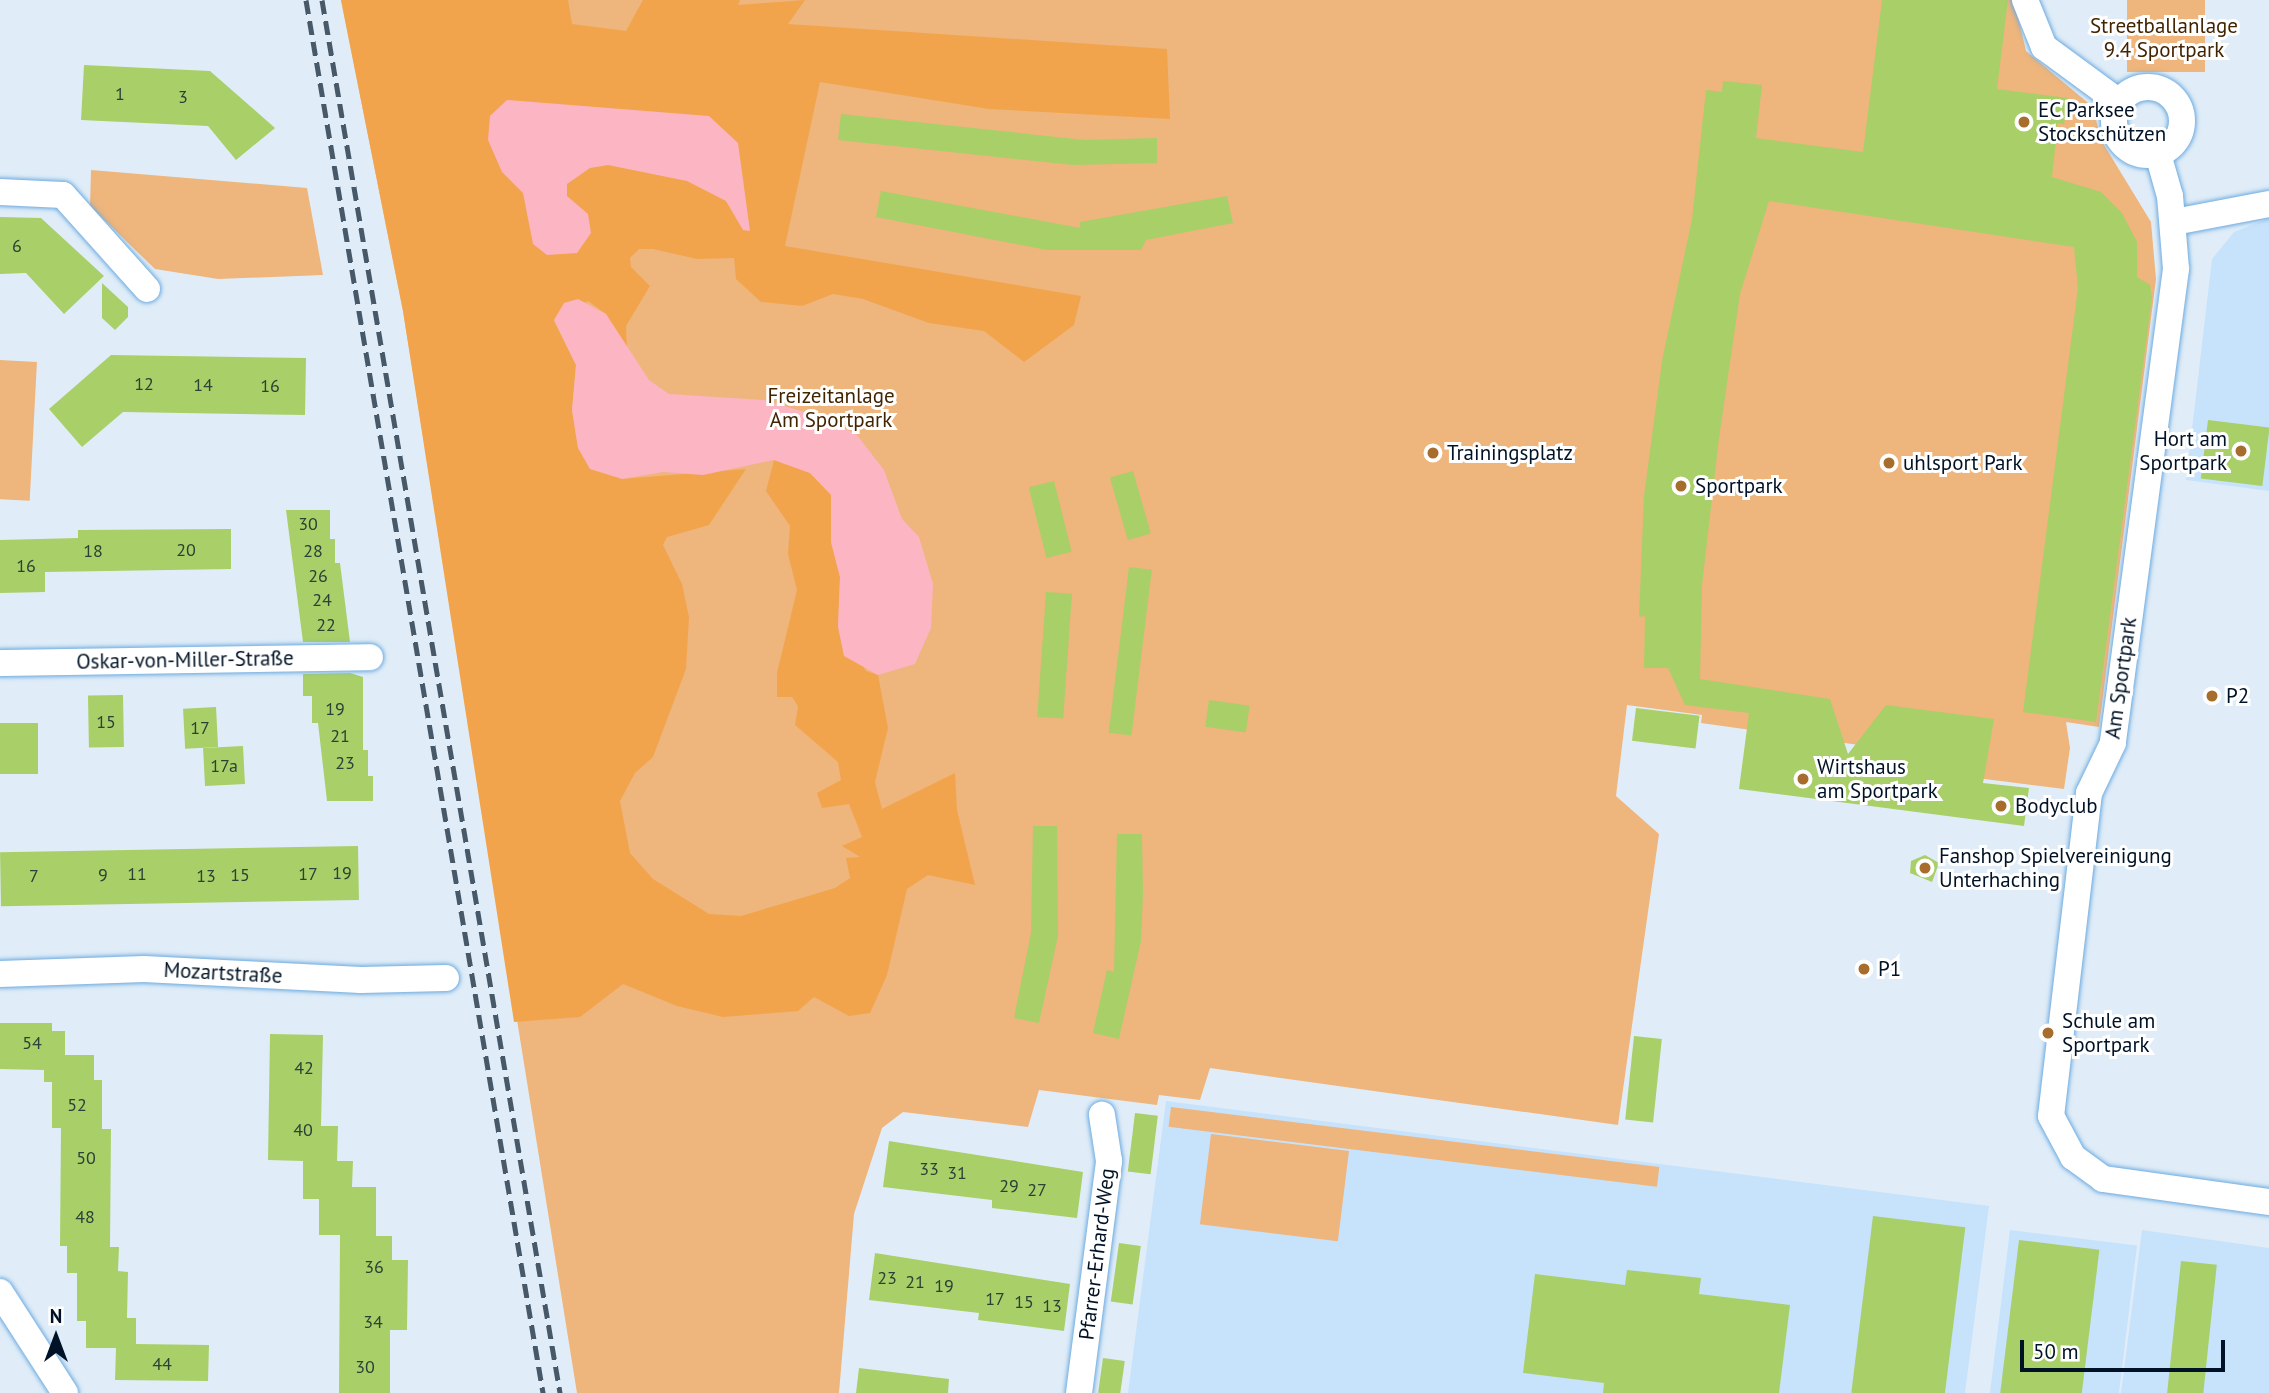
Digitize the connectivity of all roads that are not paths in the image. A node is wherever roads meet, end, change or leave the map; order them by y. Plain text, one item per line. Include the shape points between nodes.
1 (2025, 0) edge
2 (2119, 102) junction
3 (2158, 154) junction
4 (0, 192) edge
5 (2269, 204) edge
6 (2174, 222) junction
7 (147, 289) dead end
8 (370, 657) dead end
9 (0, 663) edge
10 (0, 974) edge
11 (446, 978) dead end
12 (1102, 1115) dead end
13 (2269, 1202) edge
14 (0, 1292) edge
15 (65, 1393) edge
16 (1079, 1393) edge

1 - 2 street via 2044,47
2 - 3 street via 2113,118 2121,141 2142,155
2 - 3 street via 2136,89 2150,87 2172,96 2181,110 2182,128 2174,143
3 - 6 street, Am Sportpark
4 - 7 street via 63,195
5 - 6 street
6 - 13 street, Am Sportpark via 2176,269 2113,743 2089,793 2051,1116 2062,1144 2103,1179
8 - 9 street, Oskar-von-Miller-Straße
10 - 11 street, Mozartstraße via 144,969 361,980
12 - 16 street, Pfarrer-Erhard-Weg via 1109,1161
14 - 15 street

